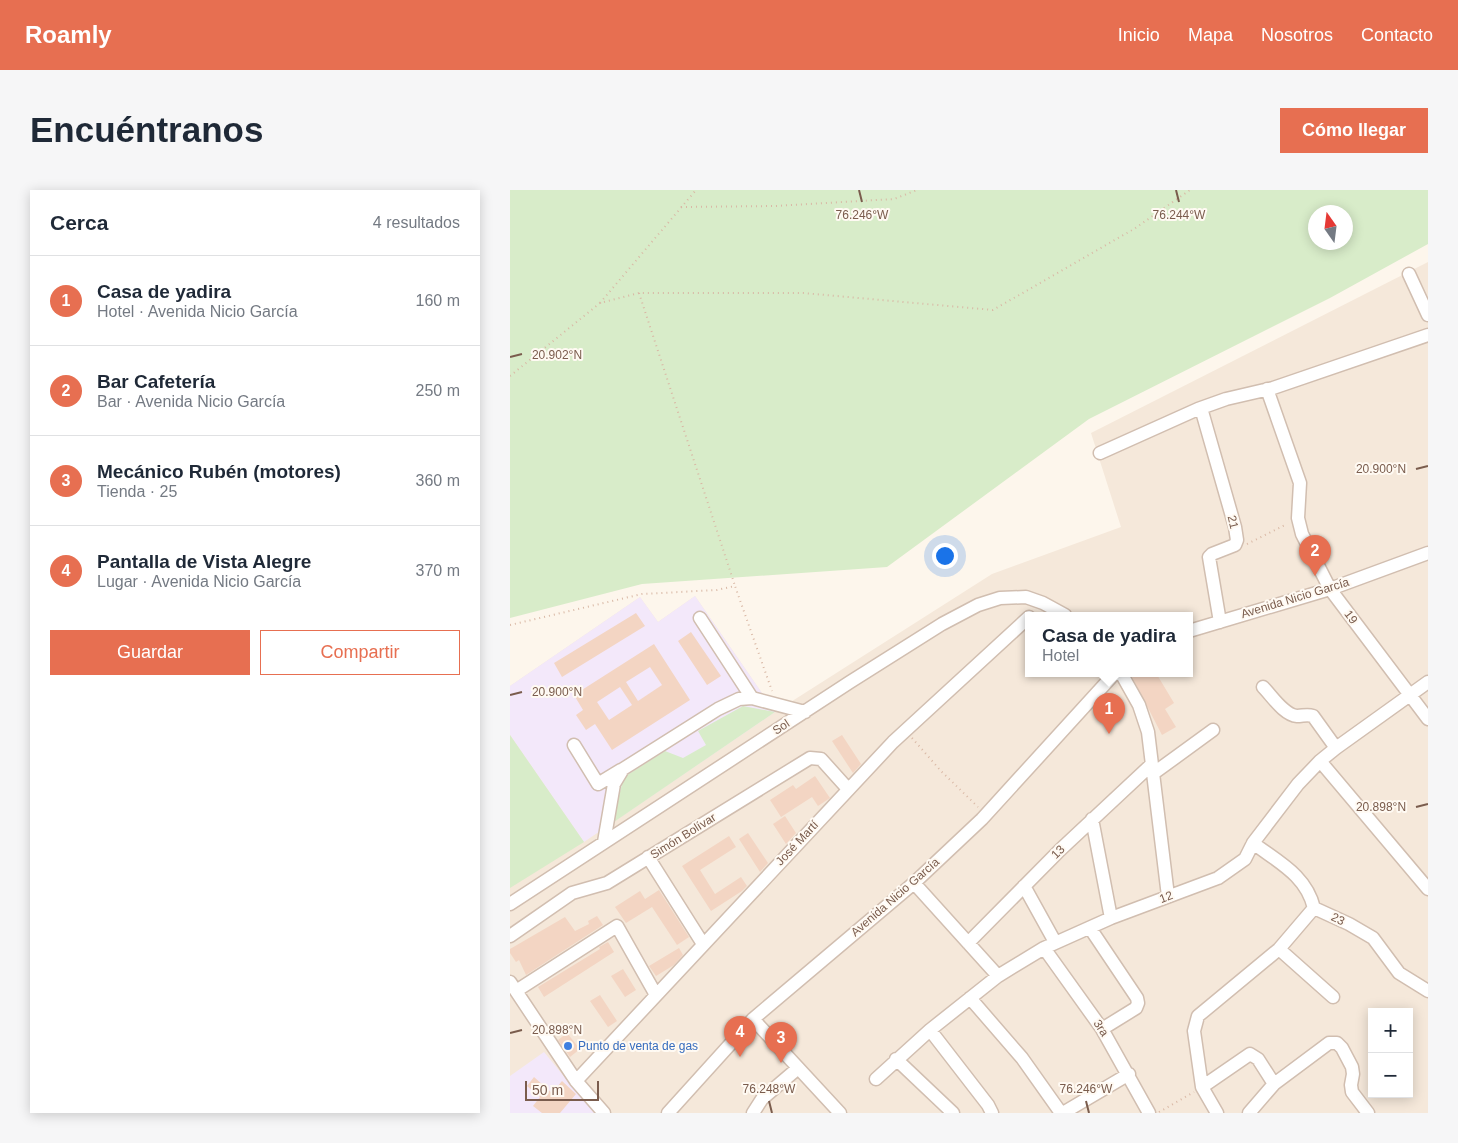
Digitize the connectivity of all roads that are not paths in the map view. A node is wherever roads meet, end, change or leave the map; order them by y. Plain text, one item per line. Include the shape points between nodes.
1 (1409, 274) dead end
2 (1428, 315) edge
3 (1428, 335) edge
4 (1268, 389) junction
5 (1200, 408) junction
6 (1100, 453) dead end
7 (1428, 553) edge
8 (1330, 589) junction
9 (1043, 603) junction
10 (1034, 612) edge
11 (1060, 612) edge
12 (700, 618) dead end
13 (1025, 621) edge
14 (1220, 622) junction
15 (1193, 630) edge
16 (1111, 677) edge
17 (1123, 677) edge
18 (1428, 682) edge
19 (1264, 688) dead end
20 (1408, 695) junction
21 (752, 698) junction
22 (805, 712) junction
23 (1428, 719) edge
24 (1213, 730) dead end
25 (574, 745) dead end
26 (1336, 748) junction
27 (1320, 761) junction
28 (1153, 768) junction
29 (623, 769) junction
30 (848, 789) junction
31 (1092, 819) junction
32 (604, 842) junction
33 (1253, 843) junction
34 (648, 857) junction
35 (914, 883) junction
36 (1024, 886) junction
37 (1428, 889) edge
38 (1168, 896) junction
39 (510, 904) edge
40 (1314, 908) junction
41 (1111, 918) junction
42 (1090, 928) junction
43 (510, 936) edge
44 (968, 943) junction
45 (703, 944) junction
46 (1050, 945) junction
47 (1278, 949) junction
48 (998, 976) junction
49 (513, 987) edge
50 (1427, 988) edge
51 (656, 995) junction
52 (1333, 997) dead end
53 (970, 998) junction
54 (753, 1019) junction
55 (1102, 1029) junction
56 (930, 1030) junction
57 (896, 1059) junction
58 (797, 1068) junction
59 (1129, 1074) junction
60 (876, 1079) dead end
61 (576, 1081) junction
62 (1274, 1084) junction
63 (1202, 1087) junction
64 (604, 1113) edge
65 (668, 1113) edge
66 (753, 1113) edge
67 (840, 1113) edge
68 (953, 1113) edge
69 (992, 1113) edge
70 (1062, 1113) edge
71 (1149, 1113) edge
72 (1217, 1113) edge
73 (1249, 1113) edge
74 (1368, 1113) edge

1 - 2 street
3 - 4 street
4 - 5 street
4 - 8 street, 19 via 1300,484 1298,518 1302,534
5 - 6 street
5 - 14 street, 21 via 1237,540 1235,545 1210,557
7 - 8 street, Avenida Nicio García
8 - 14 street, Avenida Nicio García
8 - 20 street, 19
9 - 10 street, José Martí
9 - 11 street, Sol
9 - 22 street, Sol via 1026,597 1000,598 978,605 942,624
12 - 21 street
13 - 30 street, José Martí
14 - 15 street, Avenida Nicio García
16 - 35 street, Avenida Nicio García via 986,814
17 - 28 street via 1139,705 1148,732
18 - 20 street, 12
19 - 26 street via 1289,714 1313,716
20 - 23 street, 19
20 - 26 street, 12
21 - 22 street
21 - 29 street via 739,699 718,709
22 - 32 street, Sol
24 - 28 street, 13
25 - 29 street via 598,784
26 - 27 street, 12
27 - 33 street, 12
27 - 37 street
28 - 31 street, 13
28 - 38 street
29 - 32 street via 614,784
30 - 34 street, Simón Bolívar via 821,759 810,758
30 - 45 street, José Martí
31 - 36 street, 13
31 - 41 street
32 - 39 street, Sol
33 - 38 street, 12 via 1245,859 1218,878
33 - 40 street via 1292,872 1311,895
34 - 43 street, Simón Bolívar via 607,883 572,893
34 - 45 street
35 - 44 street
35 - 54 street, Avenida Nicio García
36 - 44 street, 13
36 - 46 street, 3ra
38 - 41 street, 12
40 - 47 street
40 - 50 street, 23 via 1374,938 1399,973
41 - 42 street, 12
42 - 46 street, 12
42 - 55 street via 1138,1003 1136,1008
44 - 48 street
45 - 51 street, José Martí
46 - 48 street, 12
46 - 55 street, 3ra
47 - 52 street
47 - 63 street via 1198,1016 1194,1031
48 - 53 street, 12
49 - 51 street via 617,926
49 - 61 street
51 - 61 street, José Martí
53 - 56 street, 12
53 - 70 street via 1022,1058
54 - 58 street
54 - 65 street, Avenida Nicio García
55 - 59 street, 3ra
56 - 57 street, 12
56 - 69 street
57 - 60 street, 12
57 - 68 street
58 - 66 street via 762,1099
58 - 67 street
59 - 70 street
59 - 71 street, 3ra
61 - 64 street
62 - 63 street via 1258,1059 1250,1054
62 - 73 street
62 - 74 street via 1329,1043 1337,1043 1352,1067 1352,1092
63 - 72 street

